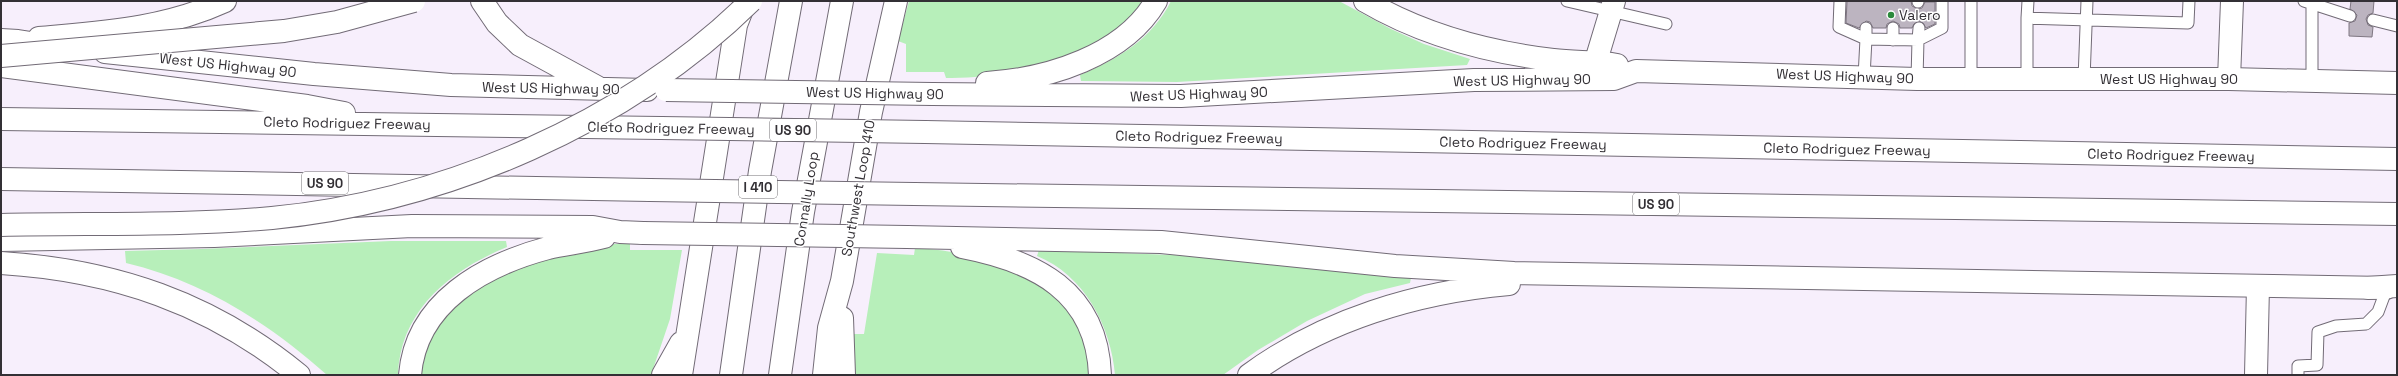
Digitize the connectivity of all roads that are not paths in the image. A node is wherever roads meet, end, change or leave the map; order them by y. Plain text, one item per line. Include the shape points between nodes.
1 (224, 1) edge
2 (414, 1) edge
3 (482, 1) edge
4 (736, 1) edge
5 (745, 1) edge
6 (751, 1) edge
7 (791, 1) edge
8 (842, 1) edge
9 (896, 1) edge
10 (1156, 1) edge
11 (1365, 1) edge
12 (1566, 1) edge
13 (1840, 1) edge
14 (1942, 1) edge
15 (1971, 1) edge
16 (2028, 1) edge
17 (2087, 1) edge
18 (2189, 1) edge
19 (2232, 1) edge
20 (2308, 2) edge
21 (1612, 6) edge
22 (2350, 16) dead end
23 (2027, 18) junction
24 (2086, 18) junction
25 (2373, 20) dead end
26 (1666, 24) dead end
27 (736, 25) junction
28 (2397, 26) edge
29 (1866, 28) dead end
30 (1919, 28) dead end
31 (10, 40) edge
32 (1866, 40) junction
33 (1918, 40) junction
34 (1, 56) edge
35 (1595, 64) junction
36 (1, 66) edge
37 (1636, 71) junction
38 (1864, 76) junction
39 (2229, 78) junction
40 (1917, 79) junction
41 (1971, 79) junction
42 (2027, 79) junction
43 (2084, 79) junction
44 (2312, 81) junction
45 (2397, 83) edge
46 (601, 89) junction
47 (937, 94) junction
48 (1, 119) edge
49 (400, 124) junction
50 (2397, 159) edge
51 (1, 179) edge
52 (2397, 214) edge
53 (1, 225) edge
54 (620, 232) junction
55 (931, 237) junction
56 (1, 240) edge
57 (1, 263) edge
58 (1550, 274) junction
59 (842, 281) junction
60 (2258, 286) junction
61 (2387, 288) edge
62 (687, 332) junction
63 (300, 375) edge
64 (410, 375) edge
65 (663, 375) edge
66 (681, 375) edge
67 (731, 375) edge
68 (780, 375) edge
69 (824, 375) edge
70 (844, 375) edge
71 (1100, 375) edge
72 (1249, 375) edge
73 (2256, 375) edge
74 (2298, 375) edge

1 - 31 main road via 188,15 125,30
2 - 34 main road, bridge via 347,20 290,30
3 - 46 main road via 497,23 520,45
4 - 27 main road
5 - 27 main road
6 - 53 main road, bridge via 686,56 602,111 540,144 450,180 375,201 271,218
7 - 67 main road, I 410 via 760,171
8 - 68 main road, Connally Loop via 803,212
9 - 59 main road, Southwest Loop 410 via 871,112
10 - 47 main road via 1131,32 1083,59 1031,77 965,85
11 - 35 main road via 1425,31 1473,46 1541,59
12 - 21 lane
13 - 32 lane via 1839,27
14 - 33 lane via 1942,28
15 - 41 lane
16 - 23 lane
17 - 24 lane
18 - 24 lane via 2188,23
19 - 39 main road
20 - 22 lane
20 - 44 lane
21 - 26 lane
21 - 35 main road
23 - 24 lane
23 - 42 lane
24 - 43 lane
25 - 28 lane
27 - 62 main road
29 - 32 lane
30 - 33 lane
31 - 46 main road, West US Highway 90 via 44,46 321,75 451,85
32 - 33 lane via 1893,34
32 - 38 lane
33 - 40 lane
35 - 37 main road via 1615,64
36 - 49 main road via 307,106
37 - 38 main road, West US Highway 90
37 - 47 main road, West US Highway 90 via 1614,79 1474,80 1181,96
38 - 40 main road, West US Highway 90
39 - 43 main road, West US Highway 90
39 - 44 main road, West US Highway 90
40 - 41 main road, West US Highway 90
41 - 42 main road, West US Highway 90
42 - 43 main road, West US Highway 90
44 - 45 main road, West US Highway 90
46 - 47 main road, West US Highway 90, bridge
48 - 49 main road, Cleto Rodriguez Freeway / US 90
49 - 50 main road, Cleto Rodriguez Freeway / US 90, bridge
51 - 52 main road, US 90, bridge
54 - 55 main road, bridge
54 - 56 main road via 593,227 412,226 206,236
54 - 64 main road via 535,252 499,265 468,283 447,298 427,322 415,349
55 - 58 main road via 1161,242 1395,266
55 - 71 main road via 943,243 1025,264 1042,272 1060,286 1073,300 1087,323 1097,353
57 - 63 main road via 82,272 118,280 162,295 199,311 243,335
58 - 60 main road
58 - 72 main road via 1516,283 1420,298 1364,314 1300,343
59 - 69 main road, Southwest Loop 410 via 829,328
59 - 70 main road
60 - 61 main road
60 - 73 main road
61 - 74 lane via 2378,312 2366,324 2336,326 2318,332 2317,365 2298,366
62 - 65 main road
62 - 66 main road

